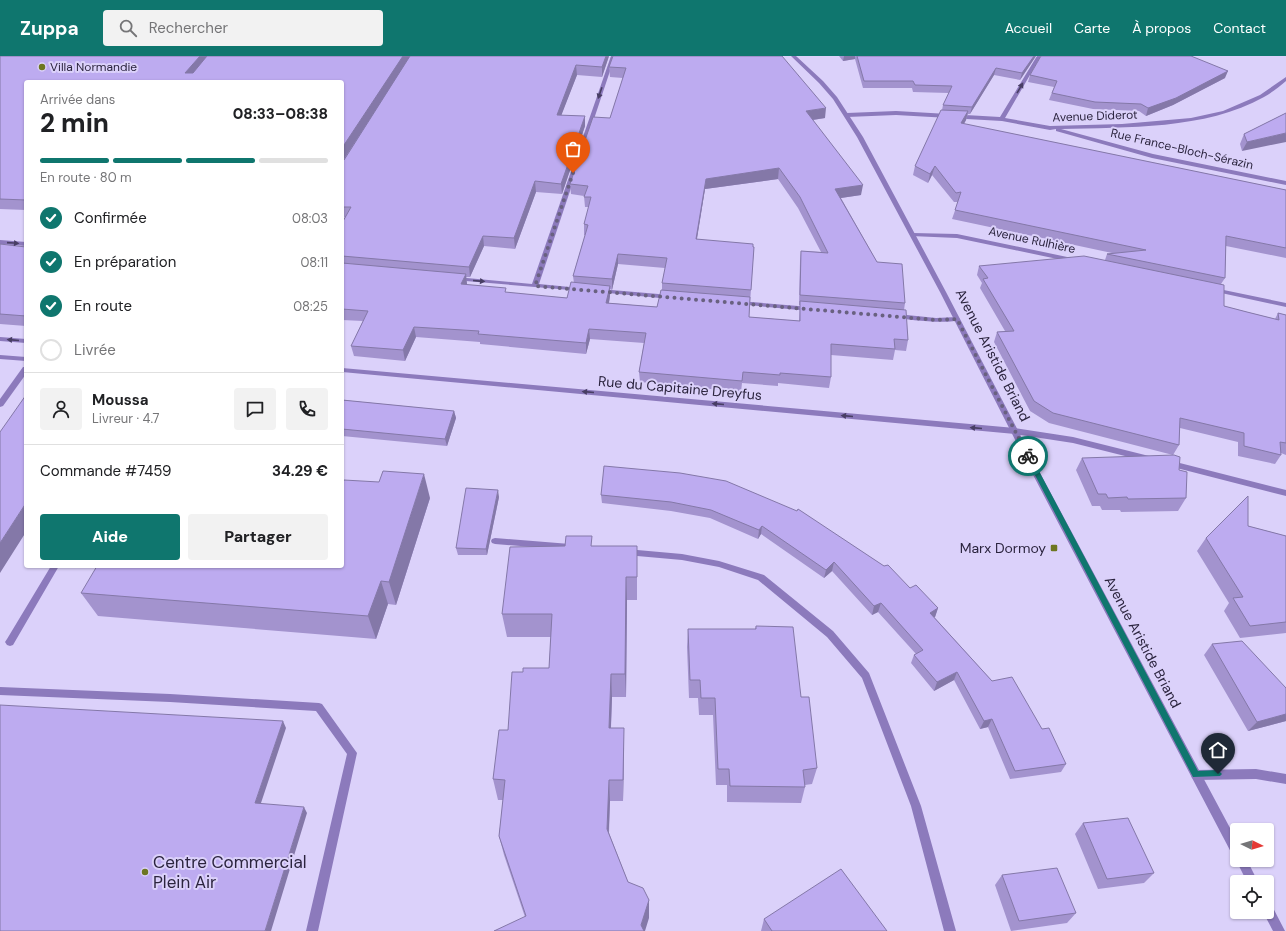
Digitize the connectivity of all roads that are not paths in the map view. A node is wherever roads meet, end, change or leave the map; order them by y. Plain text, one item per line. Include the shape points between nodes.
1 (613, 56) edge
2 (793, 56) edge
3 (1039, 56) edge
4 (1286, 79) edge
5 (847, 115) junction
6 (1002, 119) junction
7 (1050, 128) junction
8 (1286, 183) edge
9 (913, 235) junction
10 (0, 242) edge
11 (24, 244) edge
12 (1079, 262) edge
13 (452, 279) edge
14 (535, 286) junction
15 (1209, 289) edge
16 (676, 298) edge
17 (731, 302) edge
18 (1286, 305) edge
19 (818, 310) edge
20 (888, 316) edge
21 (957, 319) junction
22 (0, 339) edge
23 (24, 341) edge
24 (0, 357) edge
25 (24, 359) edge
26 (344, 370) edge
27 (24, 372) edge
28 (0, 404) edge
29 (1015, 431) junction
30 (1286, 493) edge
31 (495, 541) dead end
32 (581, 548) edge
33 (620, 552) edge
34 (54, 568) edge
35 (10, 642) dead end
36 (0, 691) edge
37 (1196, 775) junction
38 (1286, 779) edge
39 (1230, 839) edge
40 (1273, 919) edge
41 (312, 931) edge
42 (950, 931) edge
43 (1279, 931) edge

1 -> 14 street
2 - 5 street, Avenue Aristide Briand via 821,82
6 -> 3 street
4 - 7 street, Avenue Diderot via 1262,96 1225,112 1191,120 1122,126
5 - 6 street, Avenue Diderot via 896,113
5 - 9 street, Avenue Aristide Briand
6 - 7 street, Avenue Diderot
7 - 8 street, Rue France-Bloch-Sérazin via 1152,156
9 - 12 street, Avenue Rulhière via 957,236
9 - 21 street, Avenue Aristide Briand
10 -> 11 street
13 -> 14 street
14 - 16 street
15 - 18 street
17 - 19 street
20 - 21 street
21 - 29 street, Avenue Aristide Briand
23 -> 22 street
24 - 25 street
29 -> 26 street, Rue du Capitaine Dreyfus
27 - 28 street
29 - 30 street, Rue du Capitaine Dreyfus via 1073,440
29 - 37 street, Avenue Aristide Briand
31 - 32 street
33 - 42 street via 682,557 720,564 760,577 830,634 866,676 916,806
34 - 35 street
36 - 41 street via 320,707 352,753
37 - 38 street via 1256,774
37 - 39 street, Avenue Aristide Briand
40 - 43 street

